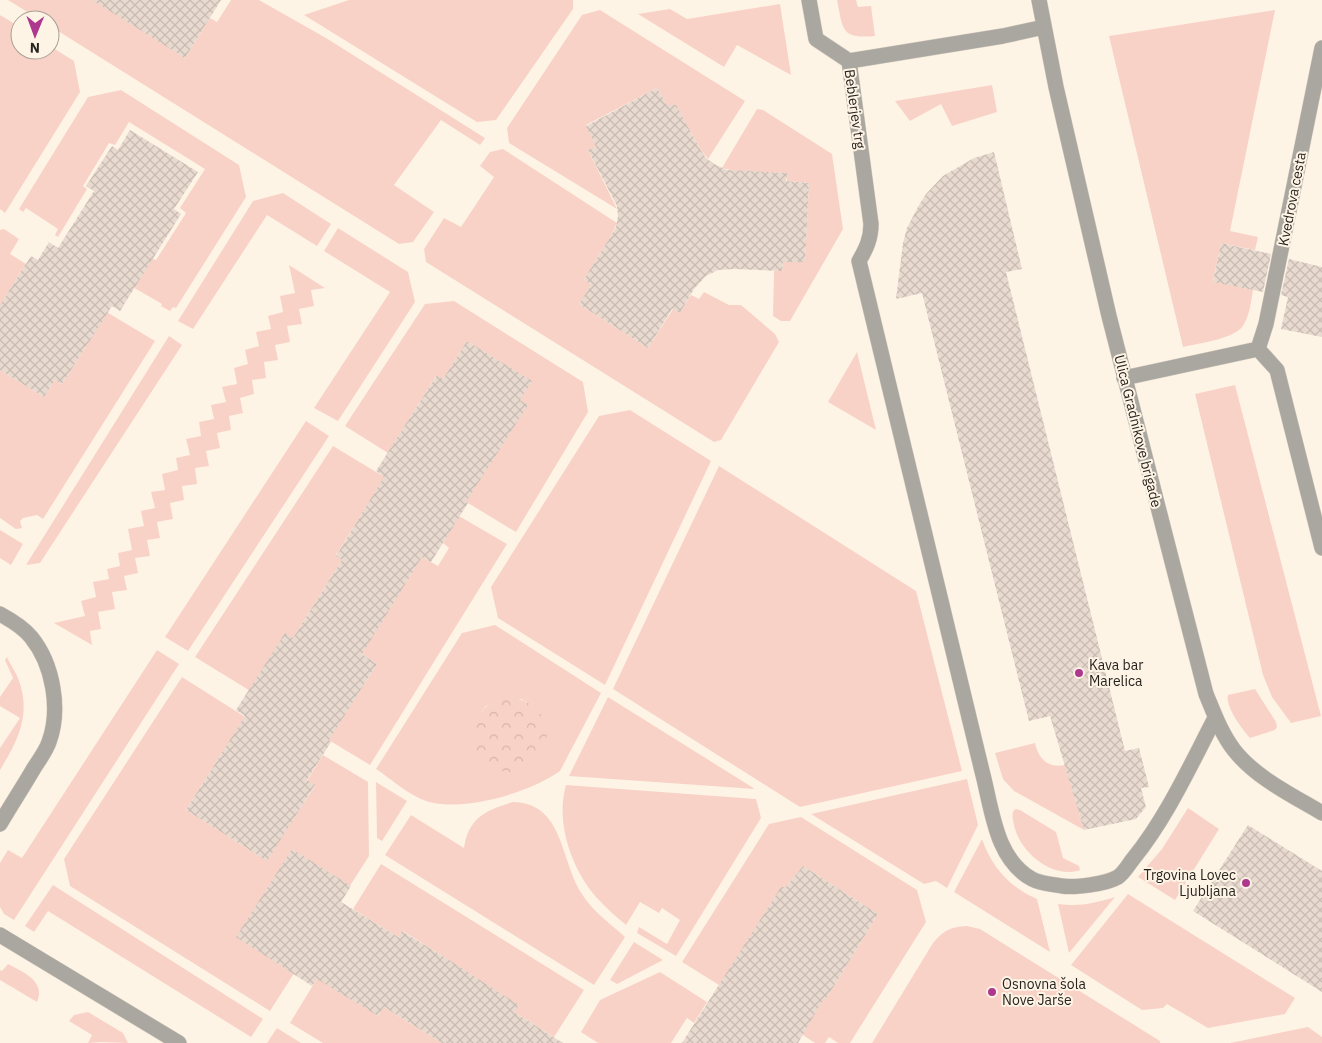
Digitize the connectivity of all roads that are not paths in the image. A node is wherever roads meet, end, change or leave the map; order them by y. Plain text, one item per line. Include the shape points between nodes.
1 (809, 0) edge
2 (1039, 0) edge
3 (1044, 27) junction
4 (1322, 48) edge
5 (849, 61) junction
6 (1258, 349) junction
7 (1124, 378) junction
8 (1322, 548) edge
9 (0, 614) edge
10 (1215, 718) junction
11 (1322, 813) edge
12 (0, 824) edge
13 (0, 935) edge
14 (179, 1043) edge

1 - 5 street via 816,39
2 - 3 street, Ulica Gradnikove brigade
3 - 5 street, Beblerjev trg
3 - 7 street, Ulica Gradnikove brigade via 1079,192
4 - 6 street, Kvedrova cesta via 1266,324
5 - 10 street, Beblerjev trg via 871,224 871,235 859,261 998,835 1010,859 1031,878 1070,887 1119,876 1162,818
6 - 7 street
6 - 8 street via 1277,370
7 - 10 street, Ulica Gradnikove brigade via 1200,674
9 - 12 street via 30,636 41,653 56,708 49,744
10 - 11 street, Ulica Gradnikove brigade via 1234,750 1249,765
13 - 14 street

